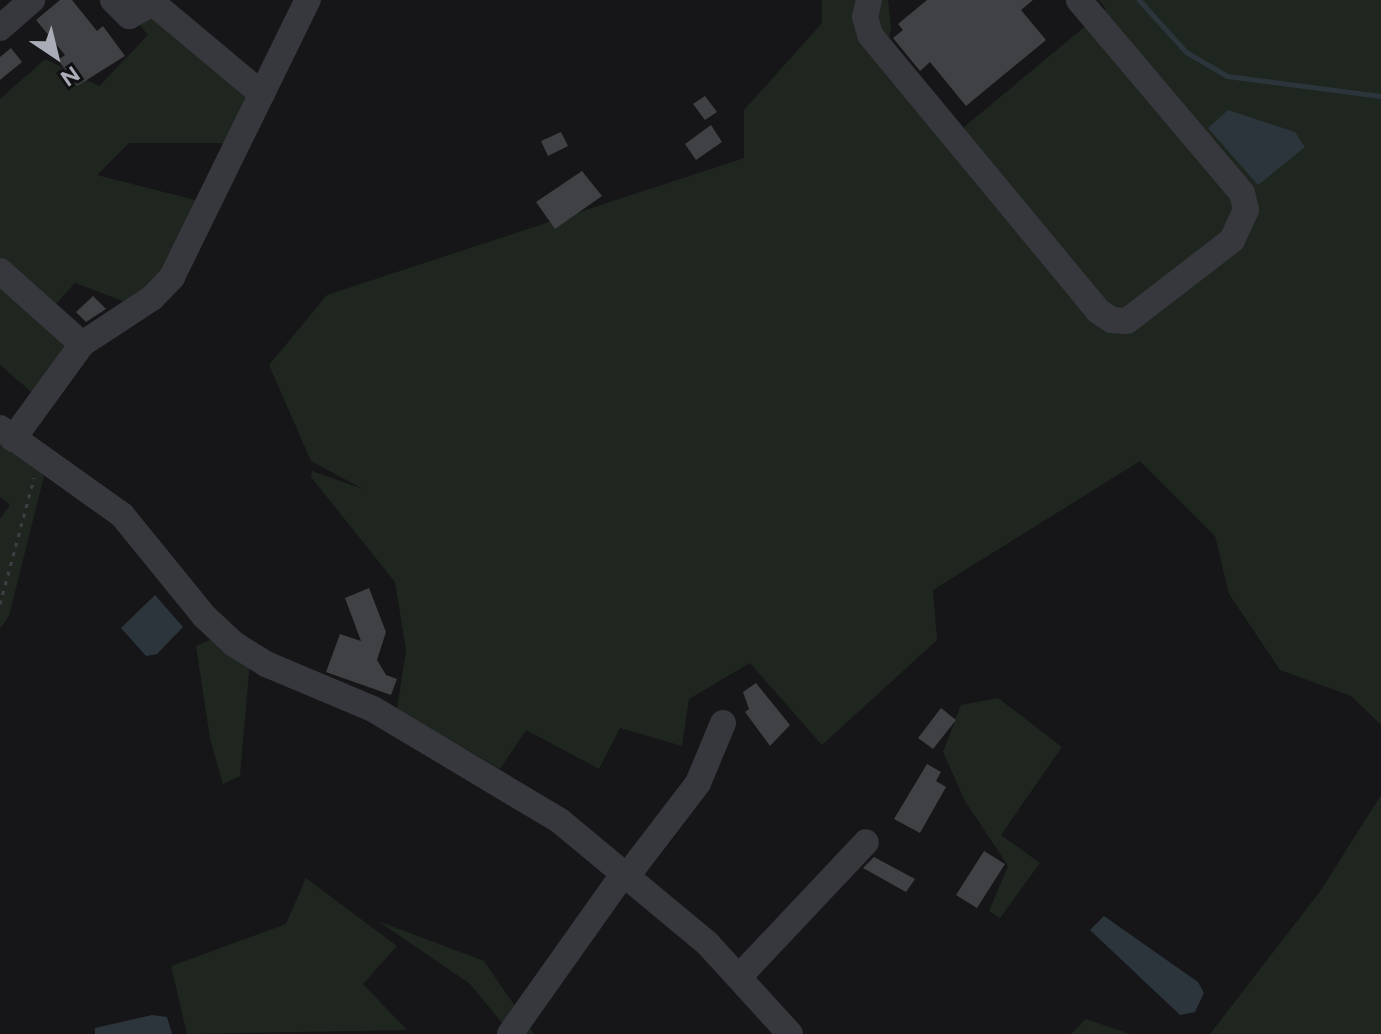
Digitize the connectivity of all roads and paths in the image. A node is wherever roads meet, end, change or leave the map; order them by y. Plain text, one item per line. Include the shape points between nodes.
1 (32, 0) edge
2 (113, 0) edge
3 (308, 0) edge
4 (869, 0) edge
5 (1079, 0) edge
6 (0, 28) edge
7 (262, 94) junction
8 (0, 271) edge
9 (82, 344) junction
10 (7, 434) edge
11 (39, 459) junction
12 (0, 604) edge
13 (723, 723) dead end
14 (866, 842) dead end
15 (626, 874) junction
16 (739, 977) junction
17 (510, 1034) edge
18 (790, 1034) edge

1 - 6 street
2 - 7 street via 129,16 153,3
3 - 7 street
4 - 5 street via 865,17 870,35 1098,311 1127,321 1232,240 1246,210 1242,193
7 - 9 street via 172,277 152,298
8 - 9 street
9 - 10 street
10 - 11 street
11 - 12 path
11 - 15 street via 122,515 204,616 234,644 266,664 373,709 482,772 560,821
13 - 15 street via 698,783
14 - 16 street
15 - 16 street
15 - 17 street
16 - 18 street

